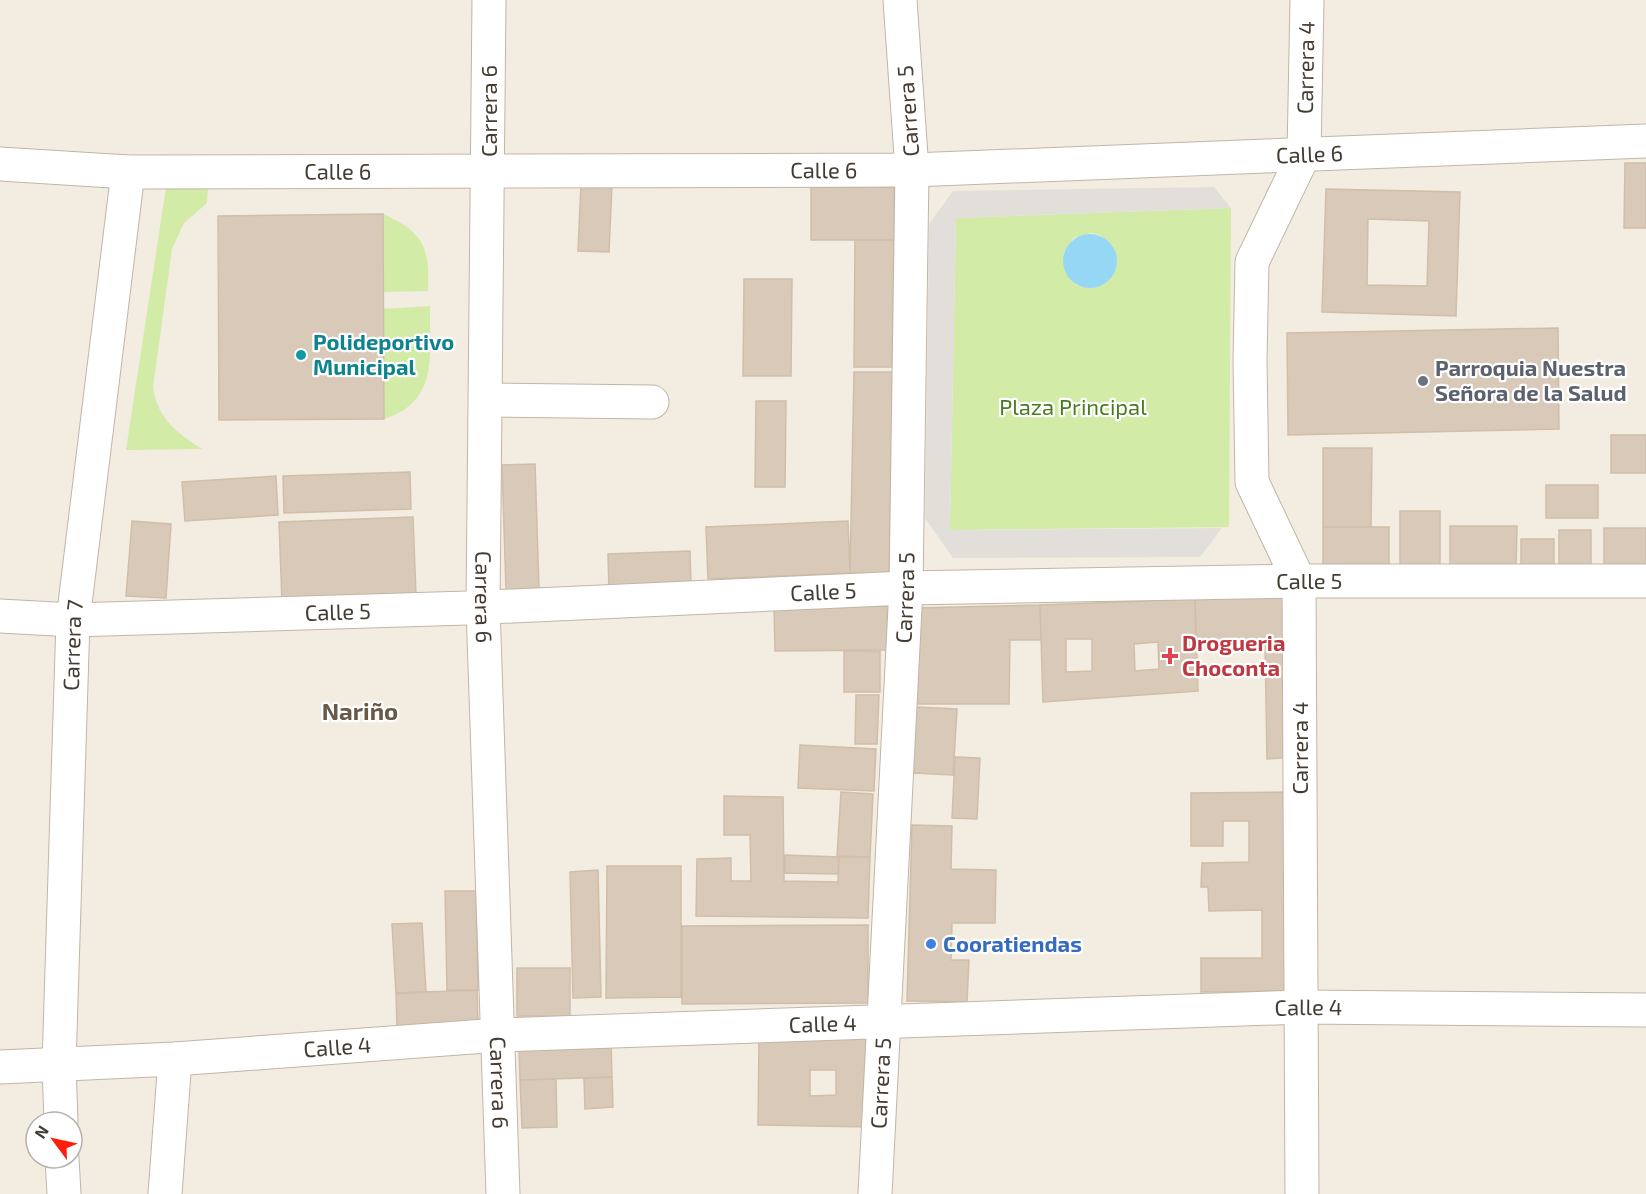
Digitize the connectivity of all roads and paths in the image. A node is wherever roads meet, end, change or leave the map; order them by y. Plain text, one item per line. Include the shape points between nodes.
1 (489, 0) edge
2 (900, 0) edge
3 (1307, 0) edge
4 (1646, 141) edge
5 (1304, 154) junction
6 (0, 164) edge
7 (912, 170) junction
8 (128, 172) junction
9 (489, 172) junction
10 (486, 400) junction
11 (652, 402) dead end
12 (1299, 581) junction
13 (1646, 581) edge
14 (906, 588) junction
15 (483, 607) junction
16 (0, 616) edge
17 (73, 620) junction
18 (1302, 1007) junction
19 (1646, 1010) edge
20 (884, 1022) junction
21 (499, 1035) junction
22 (175, 1059) junction
23 (59, 1065) junction
24 (0, 1067) edge
25 (61, 1110) edge
26 (63, 1170) edge
27 (64, 1194) edge
28 (165, 1194) edge
29 (503, 1194) edge
30 (875, 1194) edge
31 (1302, 1194) edge

1 - 9 street, Carrera 6
2 - 7 street, Carrera 5
3 - 5 street, Carrera 4
4 - 5 street, Calle 6
5 - 7 street, Calle 6
5 - 12 street, Carrera 4 via 1252,262 1250,360 1252,482
6 - 8 street, Calle 6
7 - 9 street, Calle 6
7 - 14 street, Carrera 5
8 - 9 street, Calle 6
8 - 17 street, Carrera 7
9 - 10 street, Carrera 6
10 - 11 street
10 - 15 street, Carrera 6
12 - 13 street, Calle 5
12 - 14 street, Calle 5
12 - 18 street, Carrera 4
14 - 15 street, Calle 5
14 - 20 street, Carrera 5
15 - 17 street, Calle 5
15 - 21 street, Carrera 6
16 - 17 street, Calle 5
17 - 23 street, Carrera 7
18 - 19 street, Calle 4
18 - 20 street, Calle 4
18 - 31 street, Carrera 4
20 - 21 street, Calle 4
20 - 30 street, Carrera 5
21 - 22 street, Calle 4
21 - 29 street, Carrera 6
22 - 23 street, Calle 4
22 - 28 street
23 - 24 street, Calle 4
23 - 25 street, Carrera 7
26 - 27 street

